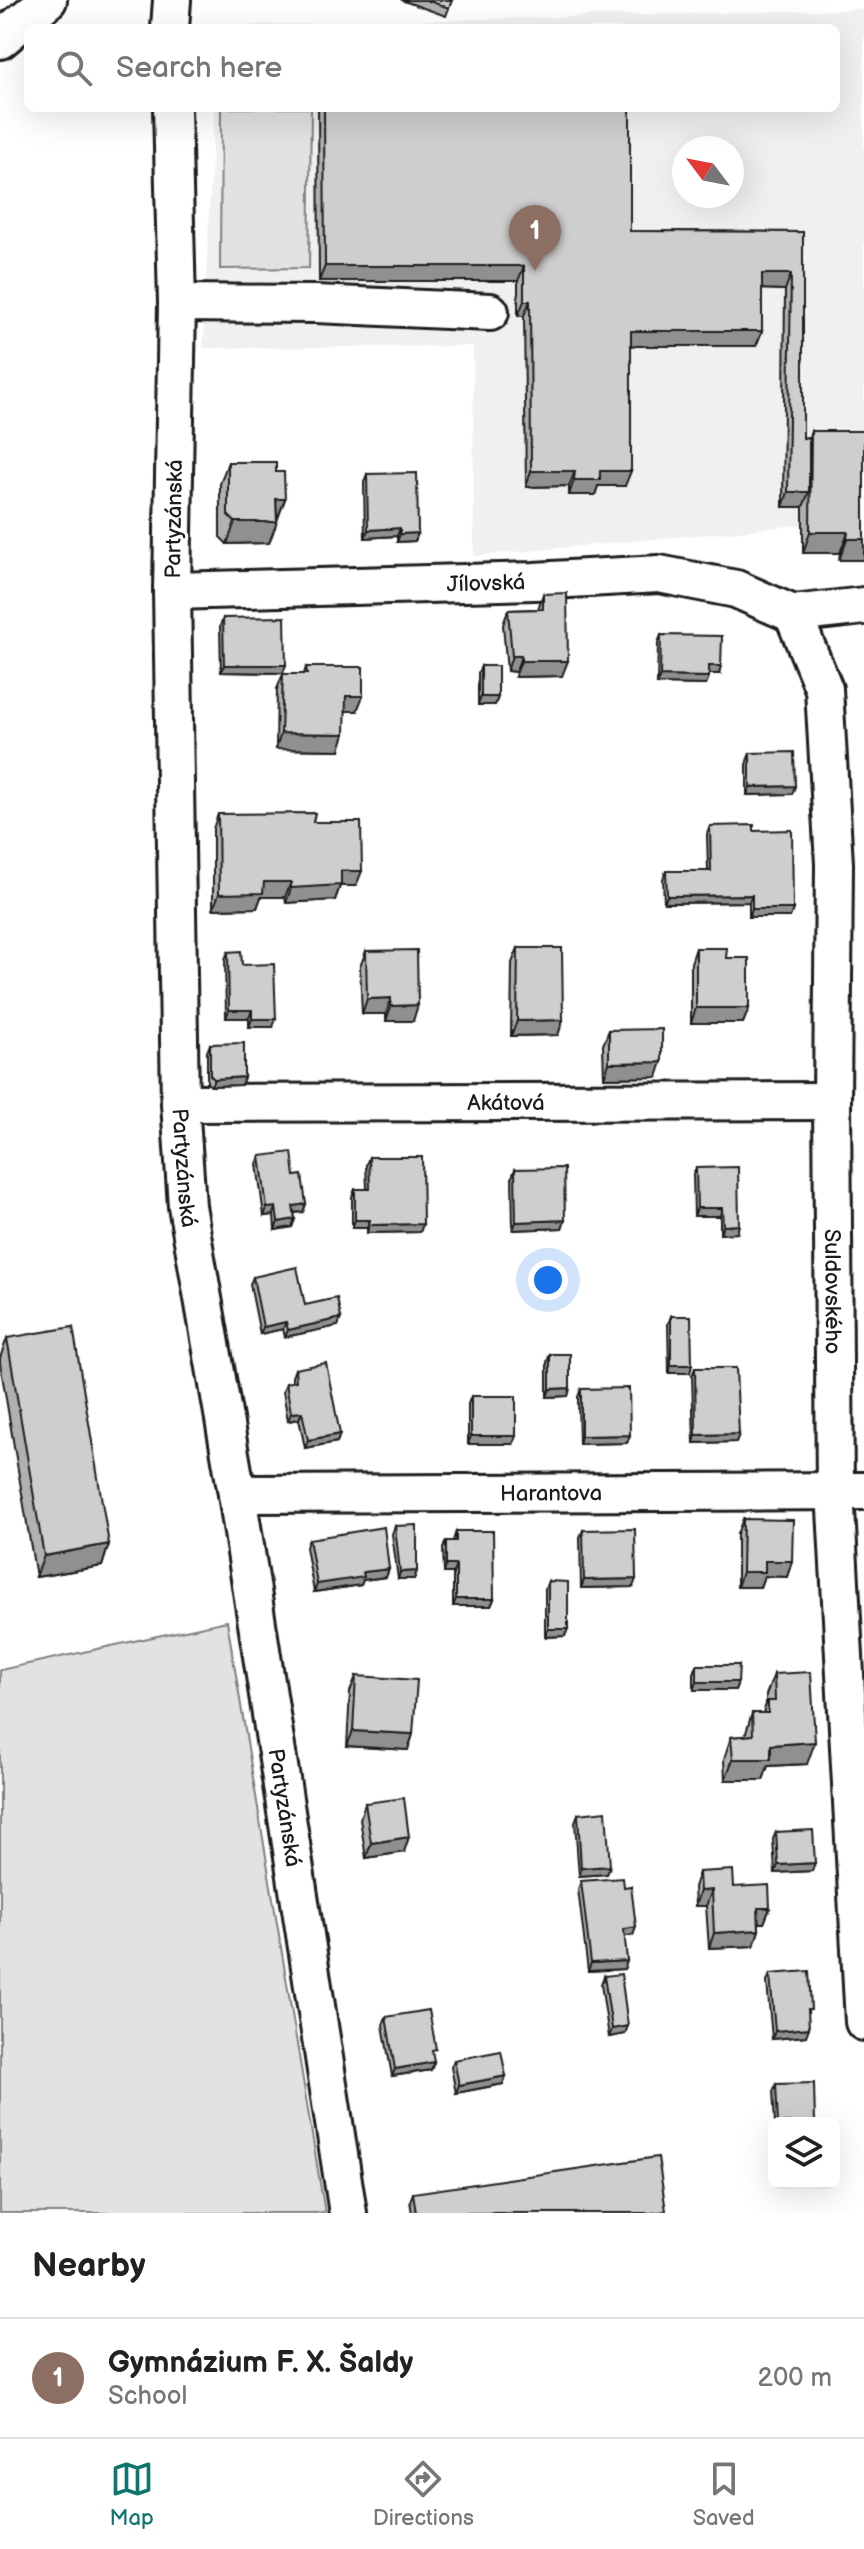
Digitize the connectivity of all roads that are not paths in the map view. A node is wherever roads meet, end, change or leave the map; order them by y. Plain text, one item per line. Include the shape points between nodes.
1 (48, 0) edge
2 (172, 0) edge
3 (170, 24) edge
4 (0, 40) edge
5 (172, 112) edge
6 (177, 303) junction
7 (490, 312) dead end
8 (172, 591) junction
9 (864, 606) edge
10 (793, 614) junction
11 (832, 1101) junction
12 (180, 1103) junction
13 (850, 1491) edge
14 (237, 1494) junction
15 (864, 2022) edge
16 (348, 2213) edge

1 - 4 street
2 - 3 street
5 - 6 street, Partyzánská
6 - 7 street
6 - 8 street, Partyzánská
8 - 10 street, Jílovská via 659,574 736,589
8 - 12 street, Partyzánská
9 - 10 street
10 - 11 street, Suldovského via 824,689 834,864
11 - 12 street, Akátová
11 - 13 street, Suldovského
12 - 14 street, Partyzánská via 187,1206
13 - 14 street, Harantova
13 - 15 street, Suldovského
14 - 16 street, Partyzánská

